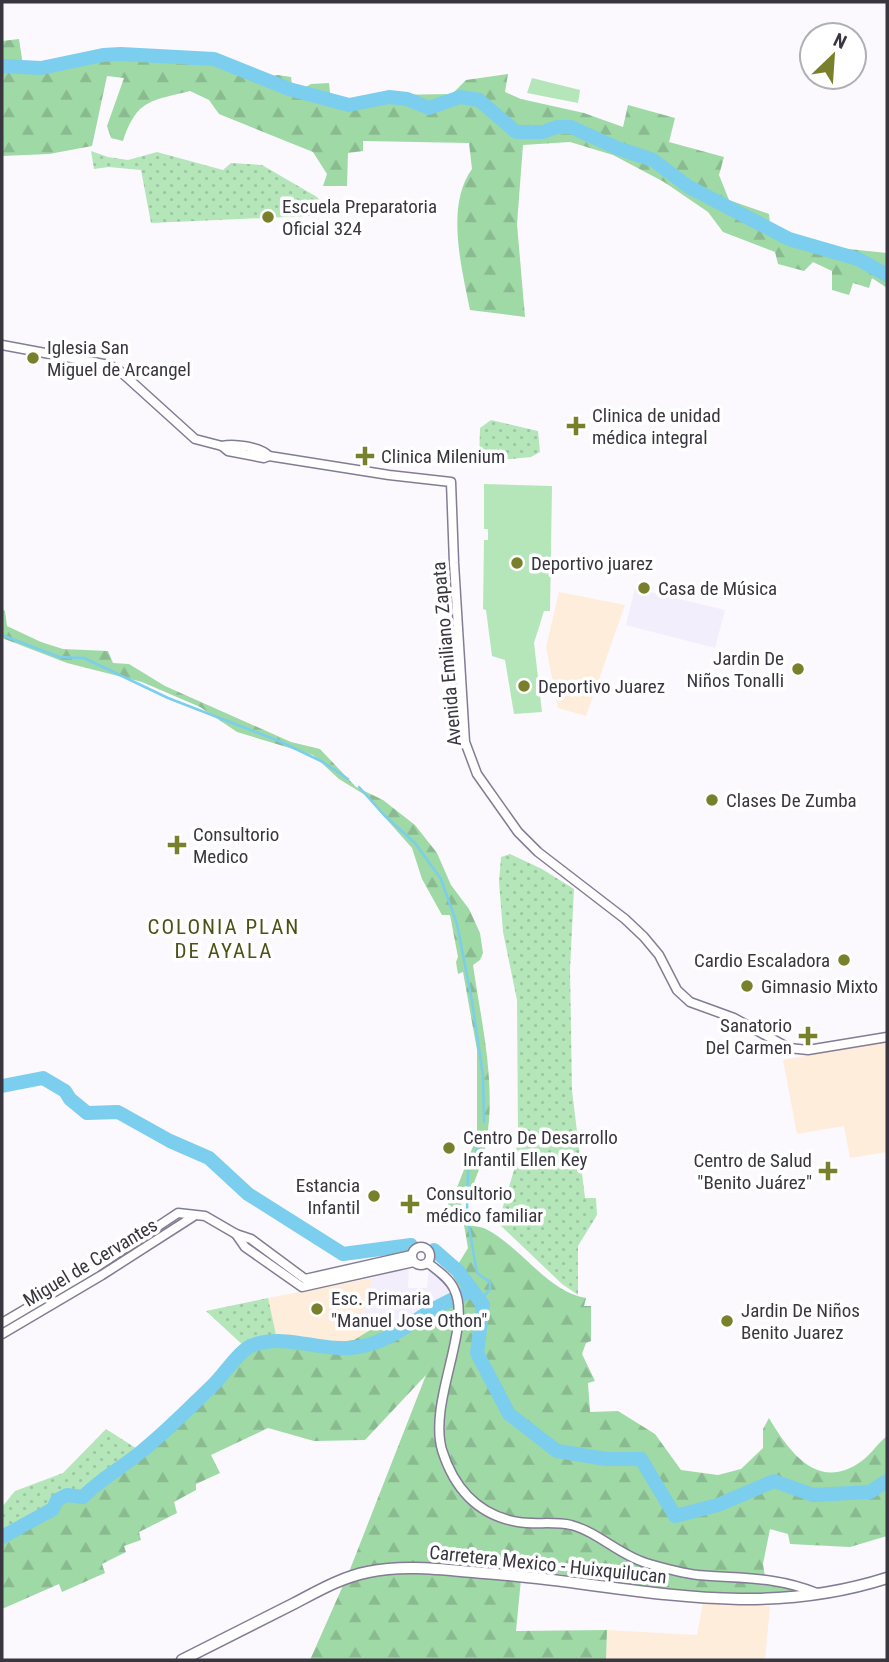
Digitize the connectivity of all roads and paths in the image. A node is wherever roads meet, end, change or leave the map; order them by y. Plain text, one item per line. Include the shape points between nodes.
1 (2, 345) edge
2 (887, 1037) edge
3 (194, 1216) junction
4 (413, 1259) junction
5 (428, 1263) junction
6 (2, 1323) edge
7 (2, 1334) edge
8 (887, 1577) edge
9 (820, 1594) junction
10 (182, 1660) edge

1 - 2 main road, Avenida Emiliano Zapata via 109,365 195,439 264,451 269,456 451,482 466,742 477,774 518,832 625,919 659,955 677,990 690,1002 734,1018 789,1048 808,1050
3 - 4 main road via 205,1216 251,1239 304,1283
3 - 6 main road via 185,1212 171,1216
3 - 7 main road, Miguel de Cervantes
4 - 5 main road via 421,1265
4 - 5 main road via 419,1247 427,1249
5 - 9 main road via 456,1291 459,1306 438,1416 439,1438 458,1488 476,1504 518,1522 572,1525 644,1562 694,1574 779,1580
8 - 9 main road, Carretera Mexico - Huixquilucan
9 - 10 main road, Carretera Mexico - Huixquilucan via 722,1600 518,1576 398,1568 364,1572 325,1588

